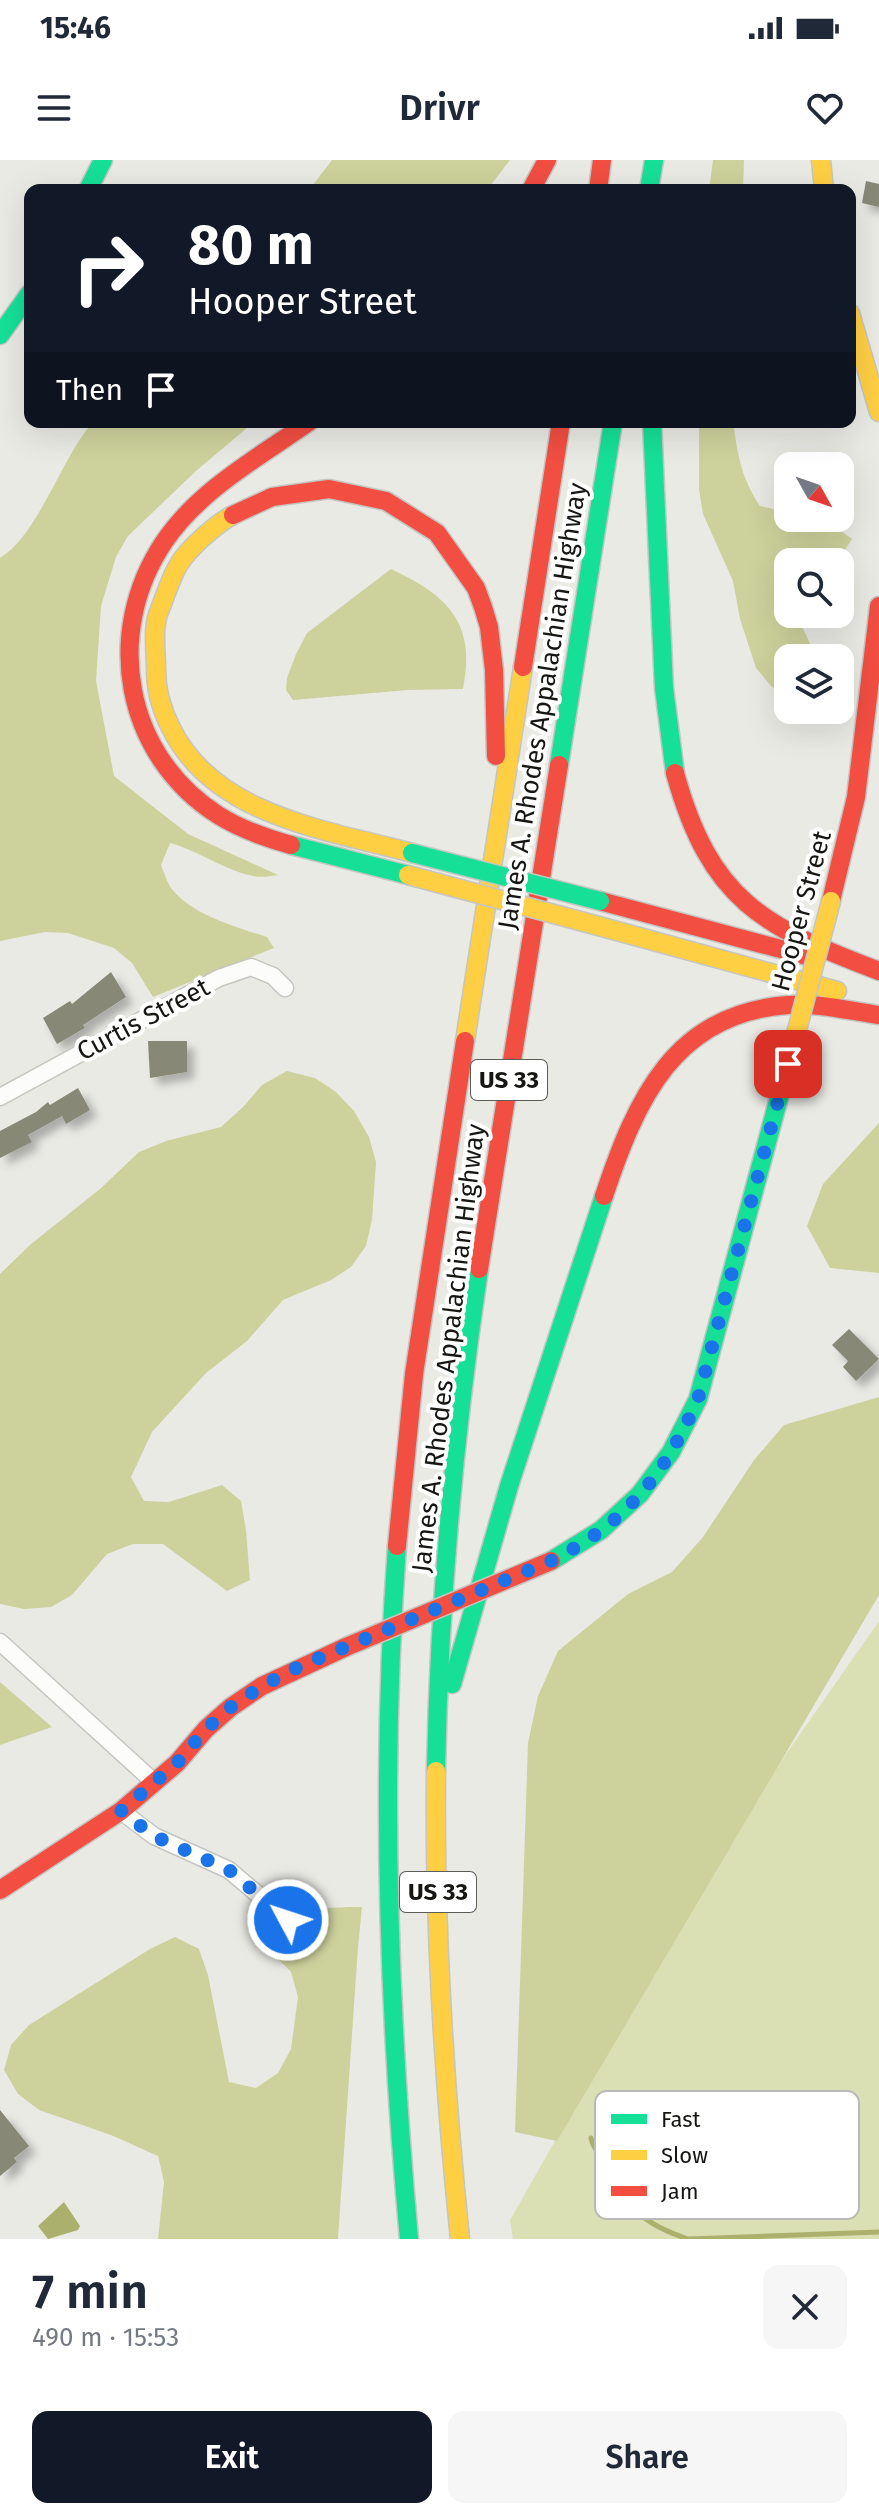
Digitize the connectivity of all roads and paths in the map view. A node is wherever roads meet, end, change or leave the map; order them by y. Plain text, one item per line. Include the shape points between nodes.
1 (103, 160) edge
2 (547, 160) edge
3 (602, 160) edge
4 (654, 160) edge
5 (667, 160) edge
6 (821, 160) edge
7 (91, 184) edge
8 (534, 184) edge
9 (599, 184) edge
10 (650, 184) edge
11 (665, 184) edge
12 (823, 184) edge
13 (24, 301) edge
14 (856, 333) edge
15 (0, 335) edge
16 (879, 412) edge
17 (301, 428) edge
18 (560, 428) edge
19 (612, 428) edge
20 (652, 428) edge
21 (879, 606) edge
22 (499, 823) junction
23 (879, 971) edge
24 (285, 988) dead end
25 (879, 1004) edge
26 (879, 1015) edge
27 (0, 1097) edge
28 (0, 1642) edge
29 (437, 1741) junction
30 (154, 1782) junction
31 (121, 1811) junction
32 (0, 1890) edge
33 (288, 1920) dead end
34 (409, 2239) edge
35 (460, 2239) edge

1 - 7 main road
2 - 8 main road
3 - 9 main road
4 - 10 main road
5 - 11 main road
6 - 12 main road
13 - 15 main road
14 - 16 main road
17 - 25 main road, bridge via 191,512 165,540 134,604 128,672 135,706 166,768 191,794 218,815 282,841
18 - 22 main road, James A. Rhodes Appalachian Highway / US 33
19 - 29 main road, James A. Rhodes Appalachian Highway / US 33 via 472,1326 446,1551
20 - 23 main road via 667,727 680,797 695,835 729,886 773,925
21 - 30 main road, Hooper Street, bridge via 856,797 831,901 698,1399 663,1467 610,1525 581,1545 274,1680 231,1707
22 - 23 main road, bridge via 487,619 462,562 444,540 395,505 335,488 271,495 208,530 167,585 157,613 154,671 171,730 207,776 232,794 291,819 412,853
22 - 34 main road, James A. Rhodes Appalachian Highway / US 33 via 424,1297 394,1585 386,1779 389,1973
24 - 27 street, Curtis Street via 251,967 219,978
26 - 29 main road via 804,1005 755,1009 692,1038 650,1083 616,1159 517,1459
28 - 30 street
29 - 35 main road, James A. Rhodes Appalachian Highway / US 33 via 438,1944
30 - 31 main road, Hooper Street
31 - 32 main road, Hooper Street
31 - 33 street via 154,1836 229,1870

